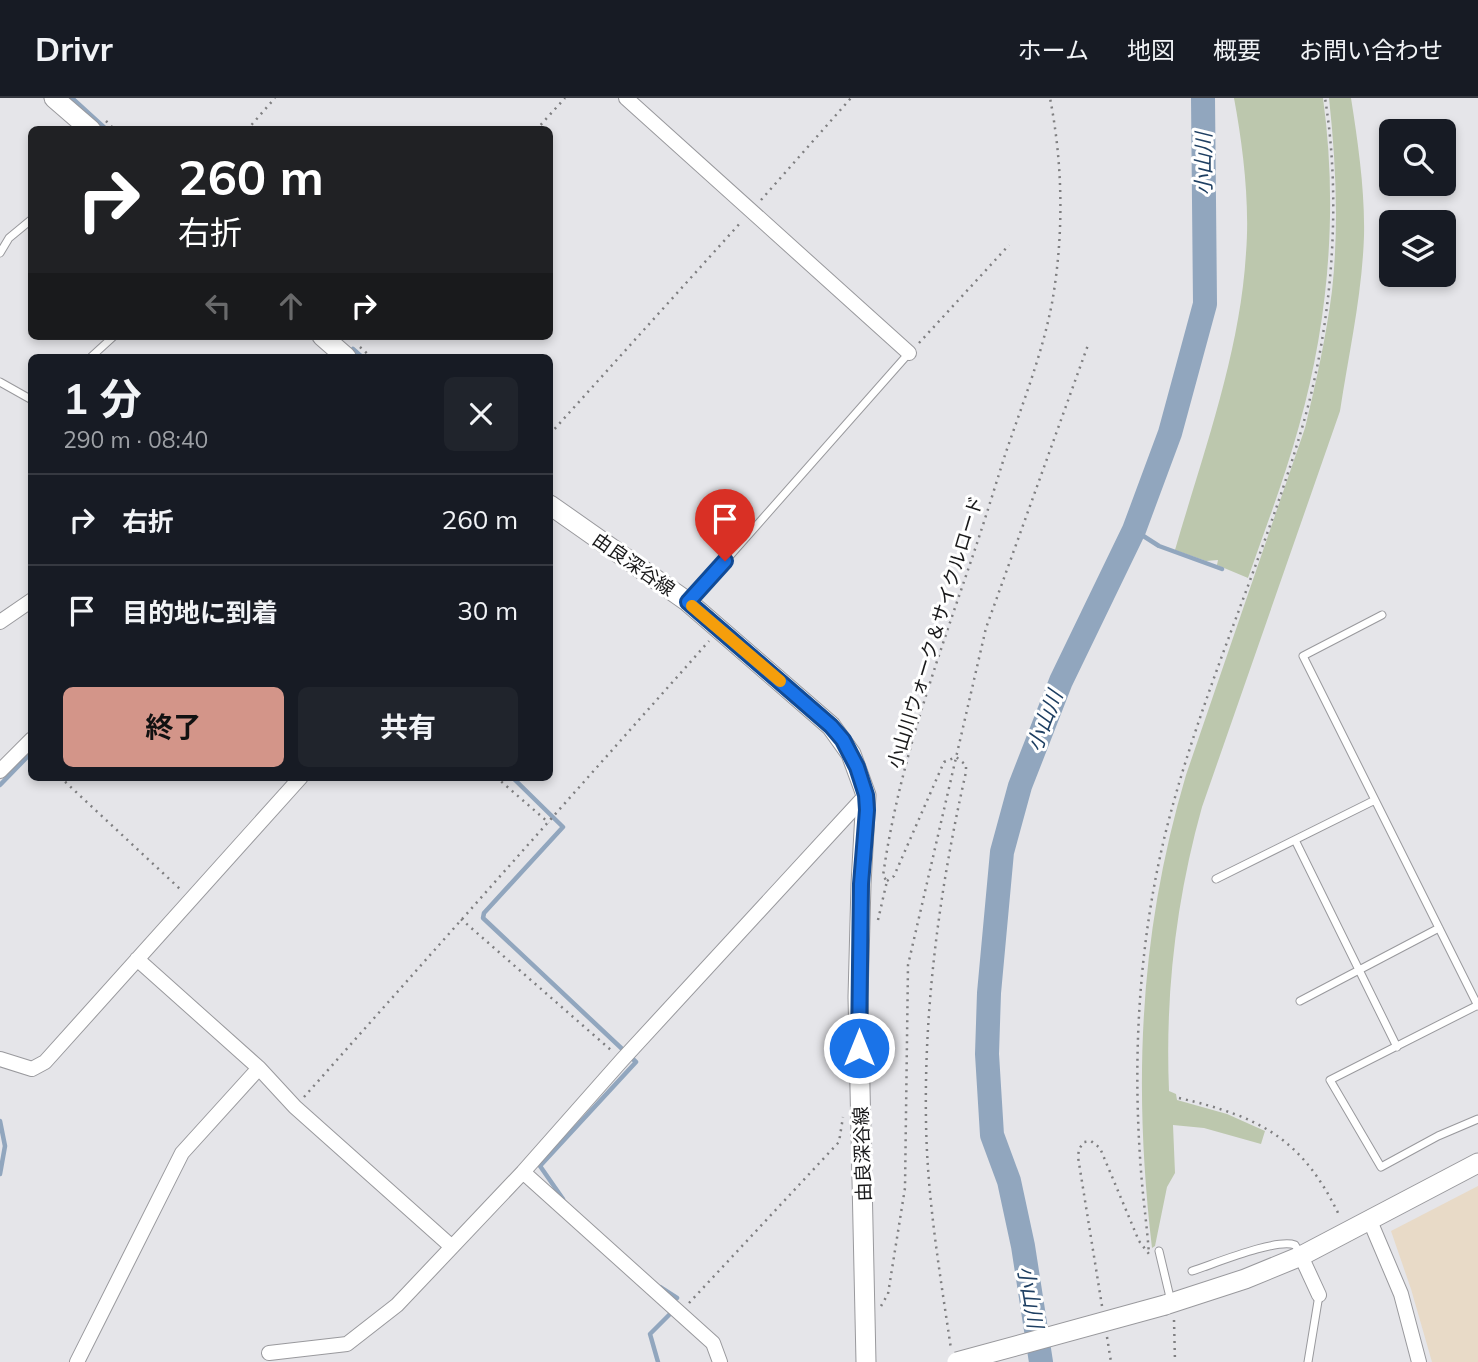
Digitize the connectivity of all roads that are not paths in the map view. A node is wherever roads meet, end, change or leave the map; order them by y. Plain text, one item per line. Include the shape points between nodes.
1 (54, 98) edge
2 (626, 98) edge
3 (86, 126) edge
4 (28, 222) edge
5 (0, 253) edge
6 (110, 340) edge
7 (325, 340) edge
8 (909, 353) joint
9 (94, 354) edge
10 (336, 354) edge
11 (0, 382) edge
12 (28, 398) edge
13 (553, 507) edge
14 (688, 602) junction
15 (28, 603) edge
16 (1382, 615) dead end
17 (0, 622) edge
18 (28, 743) edge
19 (0, 771) edge
20 (297, 781) edge
21 (866, 795) junction
22 (1375, 800) junction
23 (1295, 840) junction
24 (1216, 880) dead end
25 (1439, 928) junction
26 (137, 959) junction
27 (1359, 970) junction
28 (1300, 1001) dead end
29 (1478, 1006) edge
30 (1397, 1047) junction
31 (0, 1059) edge
32 (259, 1068) junction
33 (1478, 1119) edge
34 (1478, 1163) edge
35 (523, 1172) junction
36 (1370, 1221) junction
37 (452, 1247) junction
38 (1158, 1251) dead end
39 (1301, 1256) junction
40 (1192, 1271) dead end
41 (1319, 1295) joint
42 (1169, 1307) junction
43 (269, 1353) dead end
44 (954, 1355) edge
45 (77, 1362) edge
46 (720, 1362) edge
47 (866, 1362) edge
48 (1308, 1362) edge
49 (1419, 1362) edge

1 - 3 main road
2 - 8 street
4 - 5 lane
6 - 9 lane
7 - 10 main road
8 - 14 lane
11 - 12 lane
13 - 14 main road, 由良深谷線
14 - 21 main road, 由良深谷線 via 831,726 851,754
15 - 17 street
16 - 22 lane via 1303,656
18 - 19 street
20 - 26 street
21 - 35 street
21 - 47 main road, 由良深谷線 via 858,997
22 - 23 lane
22 - 25 lane
23 - 24 lane
23 - 27 lane
25 - 27 lane
25 - 29 lane
26 - 31 street via 39,1067
26 - 32 street
27 - 28 lane
27 - 30 lane
29 - 30 lane
30 - 33 lane via 1330,1080 1381,1167
32 - 37 street via 295,1107
32 - 45 street via 177,1161
34 - 36 main road
35 - 37 street
35 - 46 street via 713,1343
36 - 39 main road
36 - 49 street via 1401,1294
37 - 43 street via 397,1305 347,1344
38 - 42 lane via 1170,1293
39 - 40 lane via 1295,1245 1274,1245
39 - 41 street
39 - 42 main road
41 - 48 lane
42 - 44 main road, bridge

